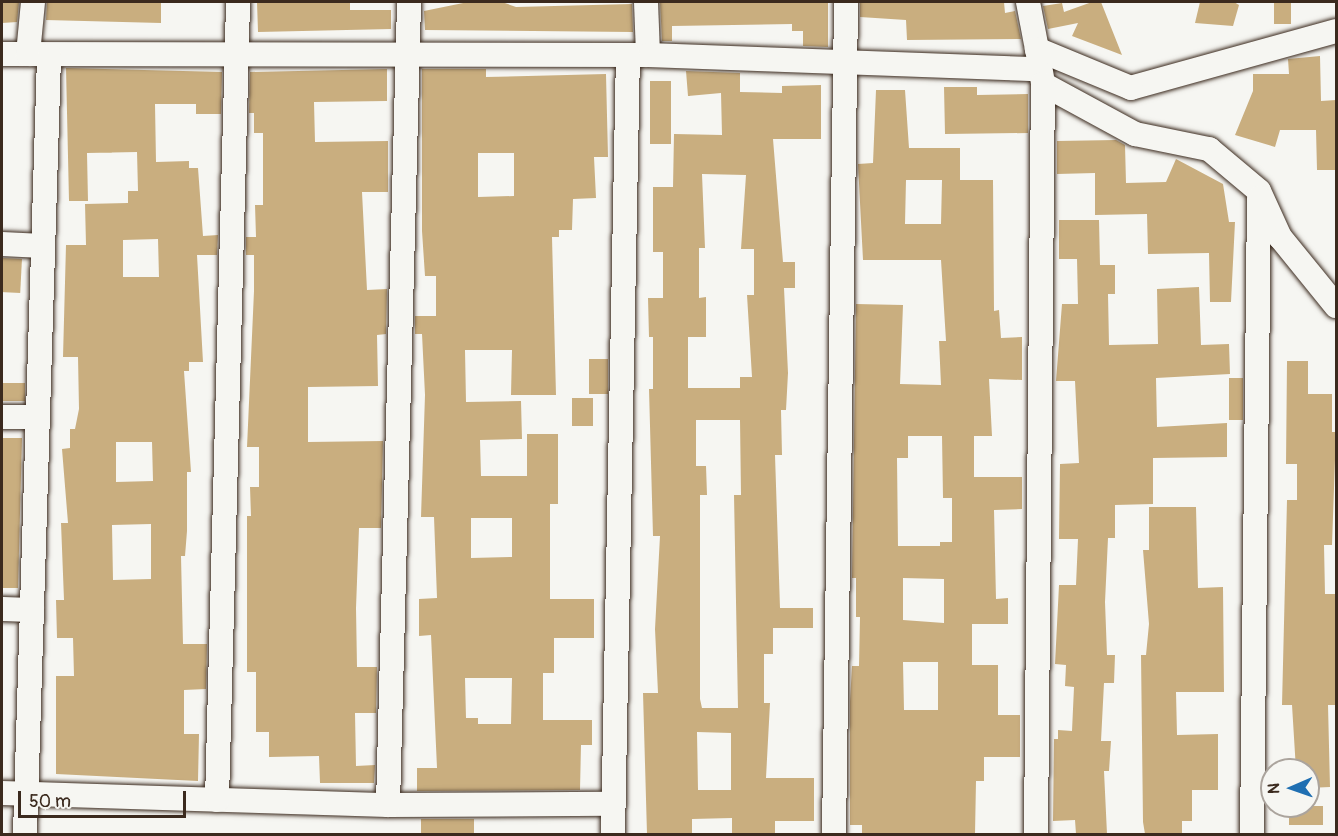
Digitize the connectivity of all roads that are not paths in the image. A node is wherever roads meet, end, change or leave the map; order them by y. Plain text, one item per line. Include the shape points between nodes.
1 (33, 2) edge
2 (238, 2) edge
3 (409, 2) edge
4 (646, 2) edge
5 (846, 2) edge
6 (1028, 2) edge
7 (1336, 31) edge
8 (236, 52) junction
9 (2, 54) edge
10 (410, 54) junction
11 (39, 55) junction
12 (638, 55) junction
13 (842, 62) junction
14 (1039, 67) junction
15 (1259, 191) junction
16 (2, 244) edge
17 (43, 246) junction
18 (1336, 306) edge
19 (2, 417) edge
20 (38, 417) junction
21 (2, 609) edge
22 (32, 610) junction
23 (2, 793) edge
24 (27, 794) junction
25 (217, 800) junction
26 (612, 804) junction
27 (388, 805) junction
28 (26, 834) edge
29 (613, 834) edge
30 (834, 834) edge
31 (1036, 834) edge
32 (1252, 834) edge

1 - 11 street
2 - 8 street
3 - 10 street
4 - 12 street
5 - 13 street
6 - 14 street
7 - 14 street via 1131,88
8 - 10 street
8 - 11 street
8 - 25 street
9 - 11 street
10 - 12 street
10 - 27 street
11 - 17 street
12 - 13 street
12 - 26 street
13 - 14 street
13 - 30 street
14 - 15 street via 1135,134 1209,149
14 - 31 street
15 - 18 street via 1280,237
15 - 32 street
16 - 17 street
17 - 20 street
19 - 20 street
20 - 22 street
21 - 22 street
22 - 24 street
23 - 24 street
24 - 25 street
24 - 28 street
25 - 27 street
26 - 27 street
26 - 29 street

